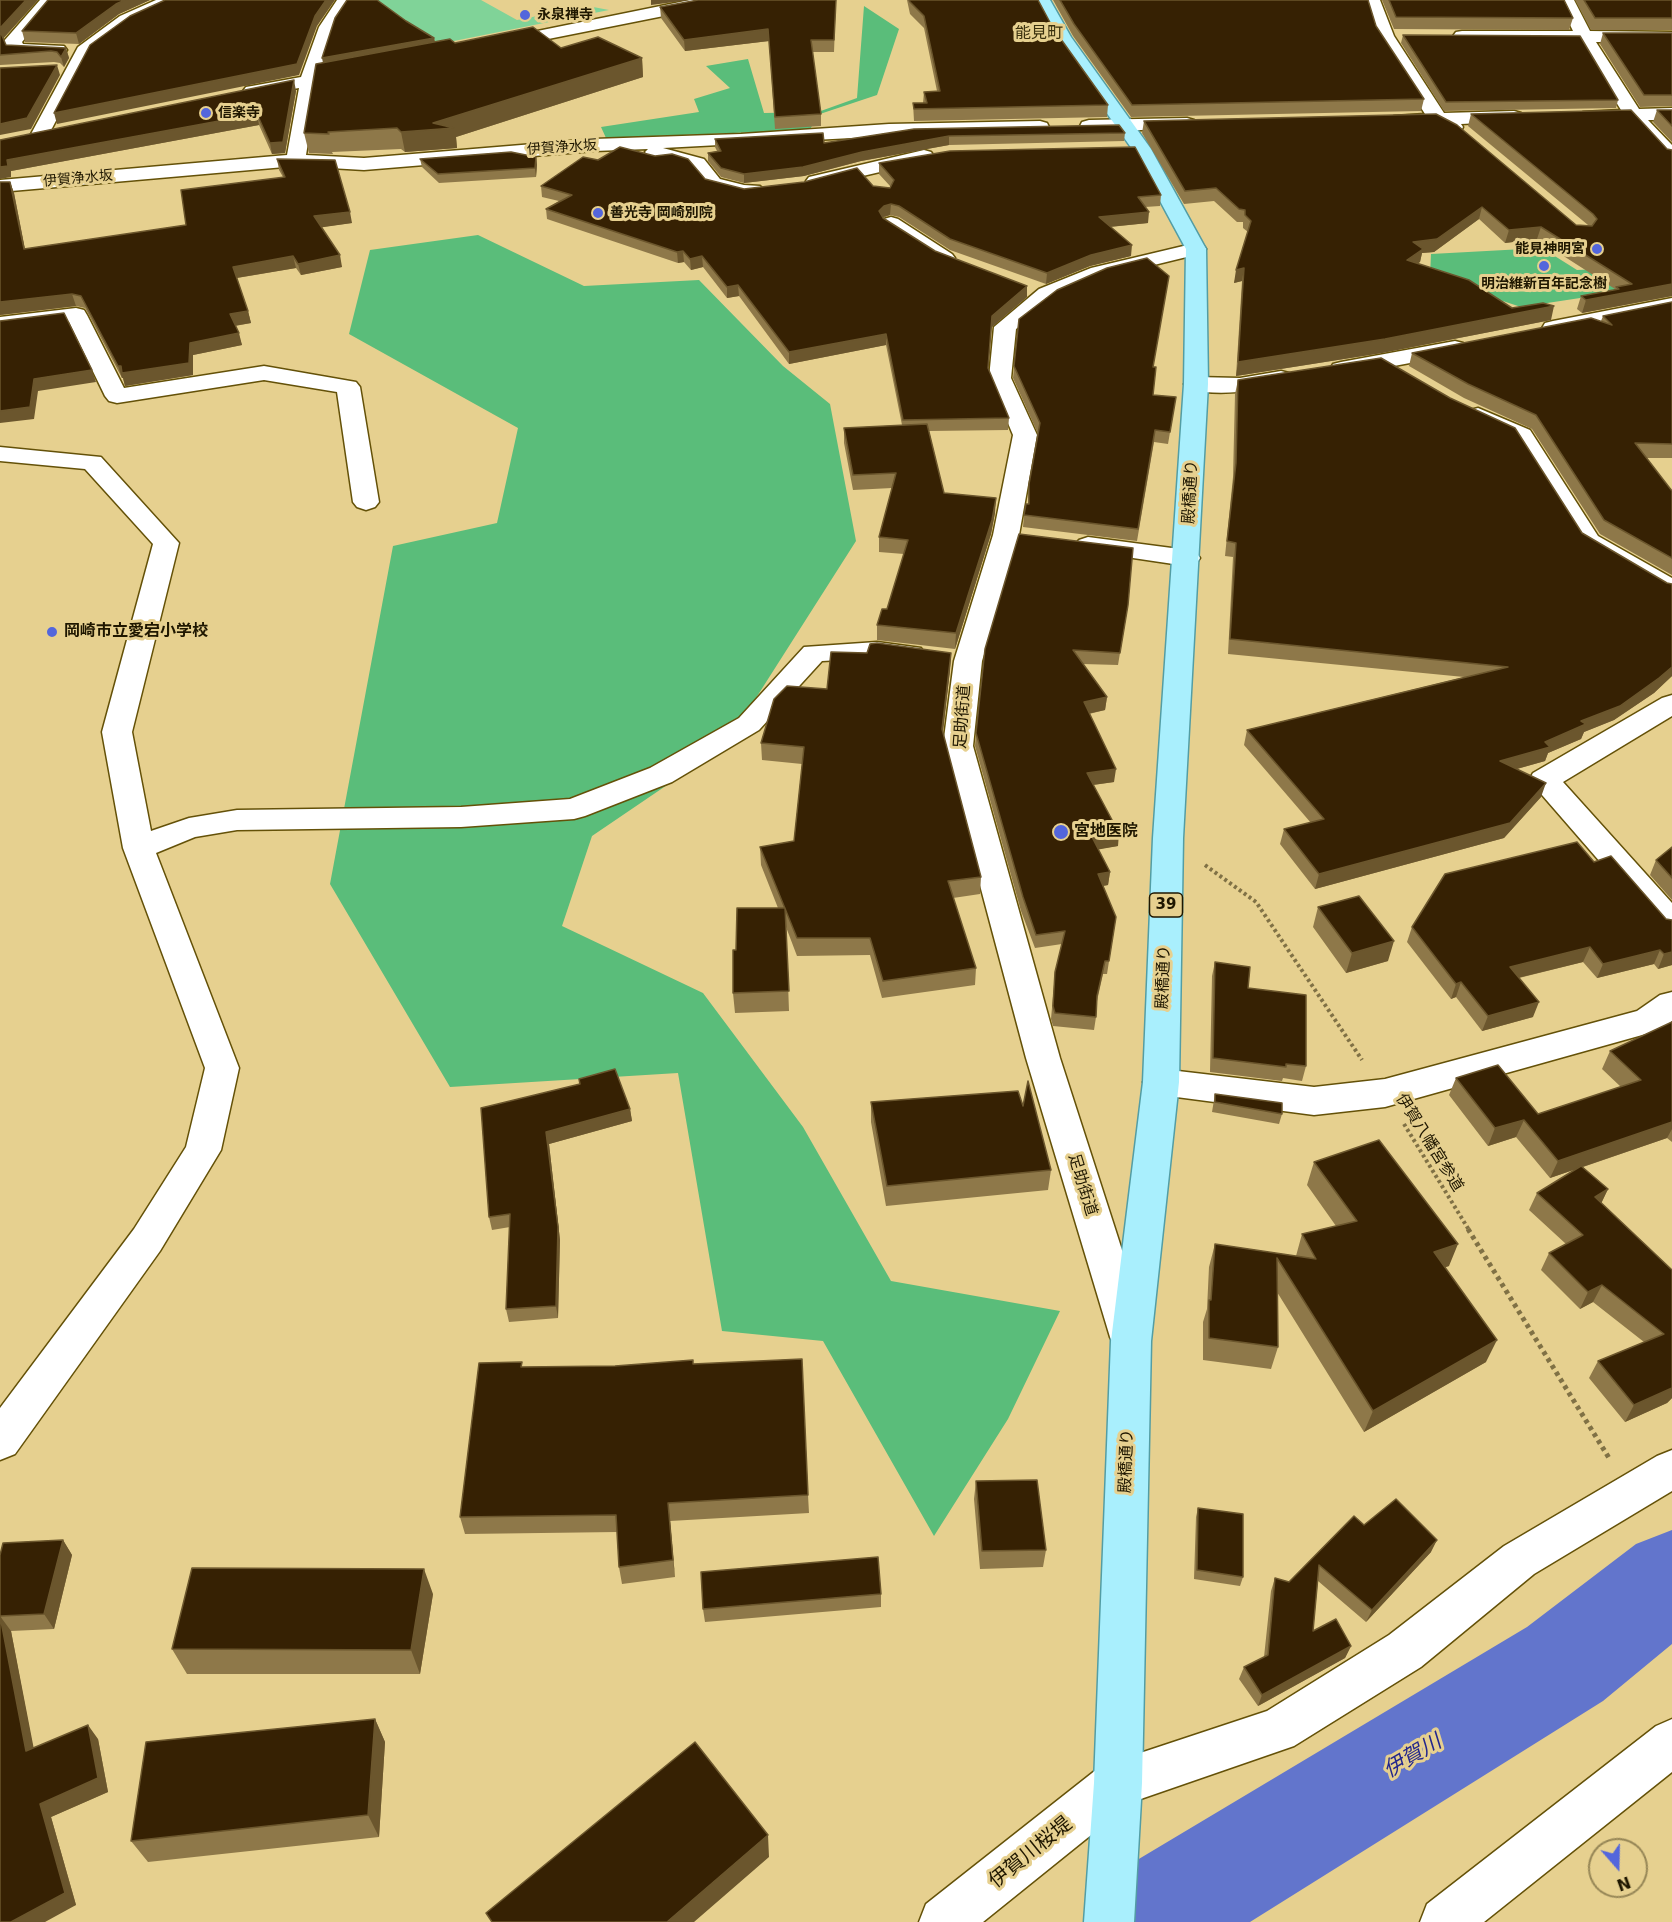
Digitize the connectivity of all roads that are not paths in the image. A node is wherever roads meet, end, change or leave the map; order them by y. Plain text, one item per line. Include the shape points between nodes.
1 (48, 0) edge
2 (170, 0) edge
3 (345, 0) edge
4 (719, 0) edge
5 (1042, 0) edge
6 (1372, 0) edge
7 (1566, 0) edge
8 (1385, 36) junction
9 (1409, 36) edge
10 (1444, 36) edge
11 (1584, 36) junction
12 (1672, 37) edge
13 (482, 48) edge
14 (84, 51) junction
15 (74, 68) junction
16 (53, 69) edge
17 (333, 74) edge
18 (310, 79) junction
19 (235, 94) edge
20 (1672, 114) edge
21 (1633, 115) junction
22 (1576, 116) edge
23 (1530, 117) edge
24 (1438, 119) junction
25 (1378, 120) edge
26 (1210, 123) edge
27 (62, 129) edge
28 (40, 134) junction
29 (20, 138) edge
30 (1471, 138) edge
31 (1130, 141) junction
32 (612, 151) edge
33 (938, 154) edge
34 (1672, 156) edge
35 (296, 160) junction
36 (862, 169) junction
37 (875, 184) edge
38 (794, 185) edge
39 (0, 186) edge
40 (774, 188) edge
41 (891, 223) edge
42 (1196, 249) junction
43 (963, 264) edge
44 (1672, 305) edge
45 (0, 324) edge
46 (1533, 332) edge
47 (1475, 344) edge
48 (1382, 362) junction
49 (1323, 372) edge
50 (1299, 375) edge
51 (1409, 378) edge
52 (1196, 384) junction
53 (1455, 405) edge
54 (0, 454) edge
55 (366, 502) dead end
56 (1062, 542) edge
57 (1187, 558) junction
58 (1672, 589) edge
59 (949, 658) junction
60 (1672, 704) edge
61 (139, 848) junction
62 (1672, 924) edge
63 (1672, 1004) edge
64 (1161, 1082) junction
65 (1131, 1341) junction
66 (0, 1441) edge
67 (1672, 1469) edge
68 (1672, 1742) edge
69 (1118, 1783) junction
70 (944, 1922) edge
71 (1109, 1922) edge
72 (1445, 1922) edge

1 - 14 street via 13,41 16,49
2 - 14 street via 126,20
3 - 18 street via 327,27
4 - 13 street
5 - 31 main road, 殿橋通り / 39
6 - 8 street
7 - 11 street
8 - 9 street
8 - 24 street
10 - 11 street
11 - 12 street
11 - 21 street
14 - 15 street
15 - 16 street
15 - 28 street
17 - 18 street
18 - 19 street
18 - 35 street
20 - 21 street
21 - 22 street
21 - 34 street
23 - 24 street
24 - 25 street
24 - 30 street
26 - 31 street, 伊賀浄水坂
27 - 28 street
28 - 29 street
31 - 35 street, 伊賀浄水坂 via 1061,126 594,145 364,164
31 - 42 main road, 殿橋通り / 39
32 - 40 street via 659,153 697,164 713,183 744,191
33 - 36 street
35 - 39 street, 伊賀浄水坂
36 - 37 street
36 - 38 street
41 - 43 street via 942,256
42 - 52 main road, 殿橋通り / 39
42 - 59 street, 足助街道 via 1036,290 1005,327 1000,378 1025,435 1017,536
44 - 46 street
45 - 55 street via 76,315 117,396 264,372 348,387
47 - 48 street
48 - 49 street
48 - 51 street
50 - 52 street via 1240,385
52 - 57 main road, 殿橋通り / 39
53 - 58 street via 1522,435 1588,541
54 - 61 street via 92,462 166,543 117,732
56 - 57 street
57 - 64 main road, 殿橋通り / 39 via 1168,838
59 - 61 street via 877,650 814,653 749,724 661,775 574,809 461,818 237,820 189,828
59 - 65 street, 足助街道 via 958,746 1042,1058
60 - 62 street via 1544,780
61 - 66 street via 222,1068 203,1150 147,1240
63 - 64 street via 1648,1021 1384,1093 1314,1101
64 - 65 main road, 殿橋通り / 39
65 - 69 main road, 殿橋通り / 39
67 - 69 street via 1519,1560 1405,1651 1278,1730
68 - 72 street
69 - 70 street, 伊賀川桜堤
69 - 71 main road, 殿橋通り / 39

